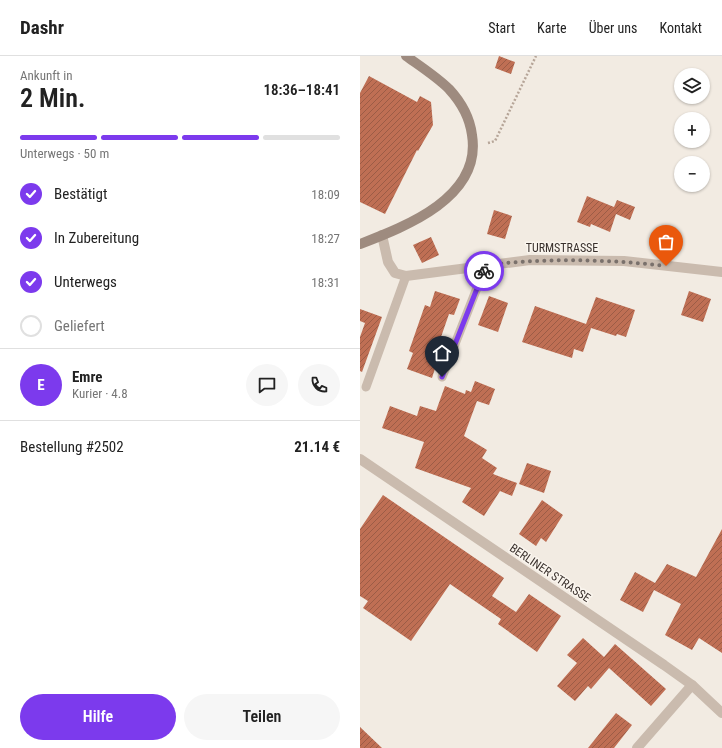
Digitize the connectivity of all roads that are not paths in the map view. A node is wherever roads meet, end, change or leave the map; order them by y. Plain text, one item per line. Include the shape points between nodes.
1 (406, 56) edge
2 (382, 235) junction
3 (360, 244) edge
4 (486, 265) junction
5 (722, 272) edge
6 (406, 276) junction
7 (442, 377) dead end
8 (366, 387) dead end
9 (360, 459) edge
10 (692, 685) junction
11 (722, 713) edge
12 (637, 748) edge

1 - 2 main road via 449,89 462,106 471,128 474,149 470,167 449,198 423,215
2 - 3 main road
2 - 6 street via 388,262 395,273
4 - 5 street, TURMSTRASSE via 530,260 624,261
4 - 6 street, TURMSTRASSE
4 - 7 lane
6 - 8 lane
9 - 10 street, BERLINER STRASSE
10 - 11 street, BERLINER STRASSE
10 - 12 street

